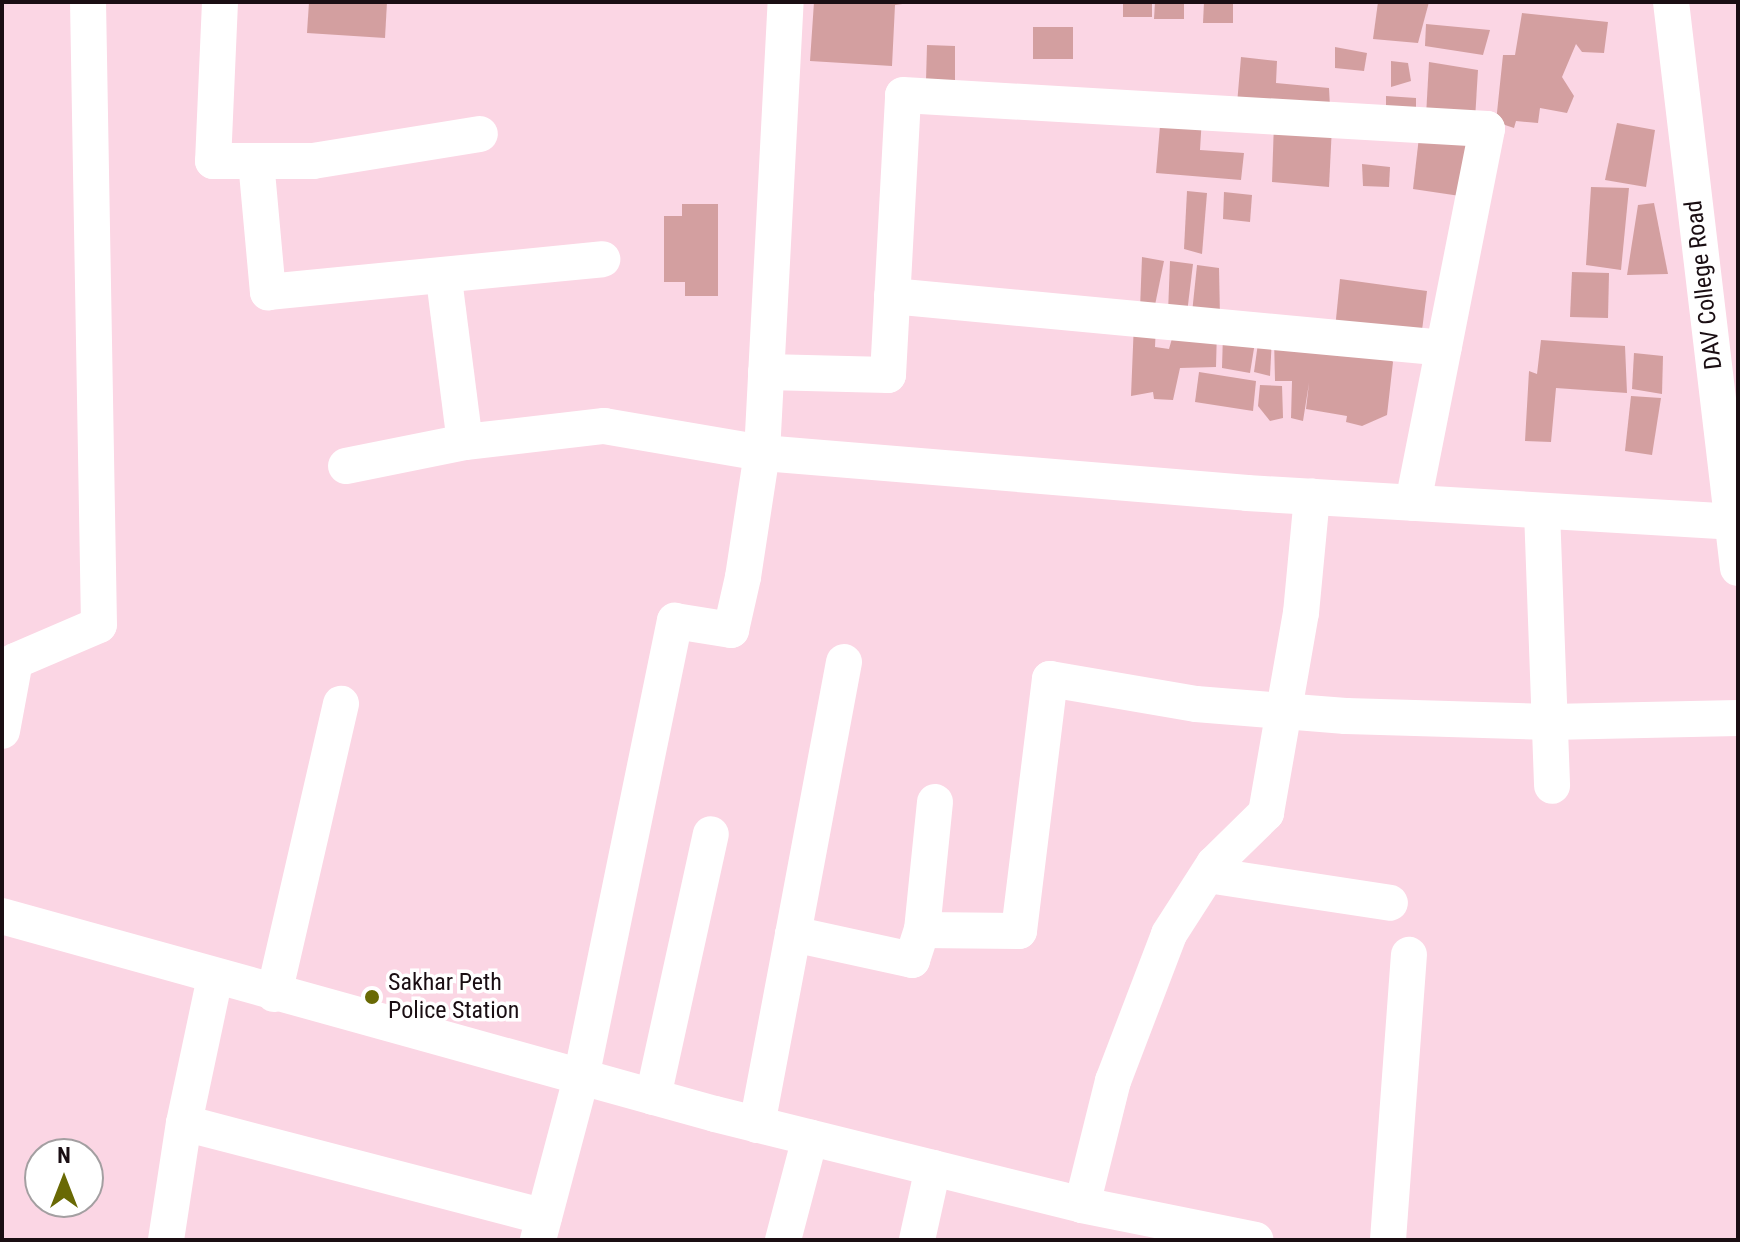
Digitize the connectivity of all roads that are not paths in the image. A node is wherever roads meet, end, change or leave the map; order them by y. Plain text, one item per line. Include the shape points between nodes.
1 (88, 2) edge
2 (220, 2) edge
3 (786, 2) edge
4 (1671, 2) edge
5 (480, 134) dead end
6 (256, 161) junction
7 (602, 259) dead end
8 (444, 279) junction
9 (892, 296) junction
10 (1444, 348) junction
11 (766, 372) junction
12 (465, 442) junction
13 (762, 453) junction
14 (346, 466) dead end
15 (1312, 497) junction
16 (1413, 503) junction
17 (1542, 511) junction
18 (1732, 522) junction
19 (1738, 568) edge
20 (844, 662) dead end
21 (341, 704) dead end
22 (1284, 711) junction
23 (1738, 718) edge
24 (1550, 722) junction
25 (2, 731) edge
26 (1552, 786) dead end
27 (935, 802) dead end
28 (711, 834) dead end
29 (1208, 875) junction
30 (1390, 903) dead end
31 (2, 916) edge
32 (922, 930) junction
33 (793, 934) junction
34 (1409, 955) dead end
35 (215, 977) junction
36 (274, 994) junction
37 (581, 1078) junction
38 (653, 1097) junction
39 (184, 1123) junction
40 (757, 1125) junction
41 (810, 1138) junction
42 (933, 1168) junction
43 (1082, 1205) junction
44 (541, 1228) edge
45 (1153, 1230) edge
46 (166, 1240) edge
47 (783, 1240) edge
48 (917, 1240) edge
49 (1255, 1240) edge
50 (1388, 1240) edge

1 - 25 street via 99,625 15,661
2 - 6 street via 213,161
3 - 11 street
4 - 18 street, DAV College Road
5 - 6 street via 313,161
6 - 8 street via 268,292
7 - 8 street
8 - 12 street
9 - 10 street
9 - 10 street via 903,95 1487,129
9 - 11 street via 888,375
10 - 16 street
11 - 13 street
12 - 13 street via 604,426
12 - 14 street
13 - 15 street
13 - 37 street via 731,630 675,621
15 - 16 street
15 - 22 street
16 - 17 street
17 - 18 street
17 - 24 street
18 - 19 street, DAV College Road
20 - 33 street
21 - 36 street
22 - 24 street
22 - 29 street via 1266,813
22 - 32 street via 1050,679 1019,931
23 - 24 street
24 - 26 street
27 - 32 street
28 - 38 street
29 - 30 street
29 - 43 street via 1169,934 1119,1066
31 - 35 street
32 - 33 street via 912,960
33 - 40 street
34 - 50 street
35 - 36 street
35 - 39 street
36 - 37 street
37 - 38 street
37 - 44 street
38 - 40 street
39 - 44 street
39 - 46 street
40 - 41 street
41 - 42 street
41 - 47 street
42 - 43 street
42 - 48 street
43 - 45 street
45 - 49 street

